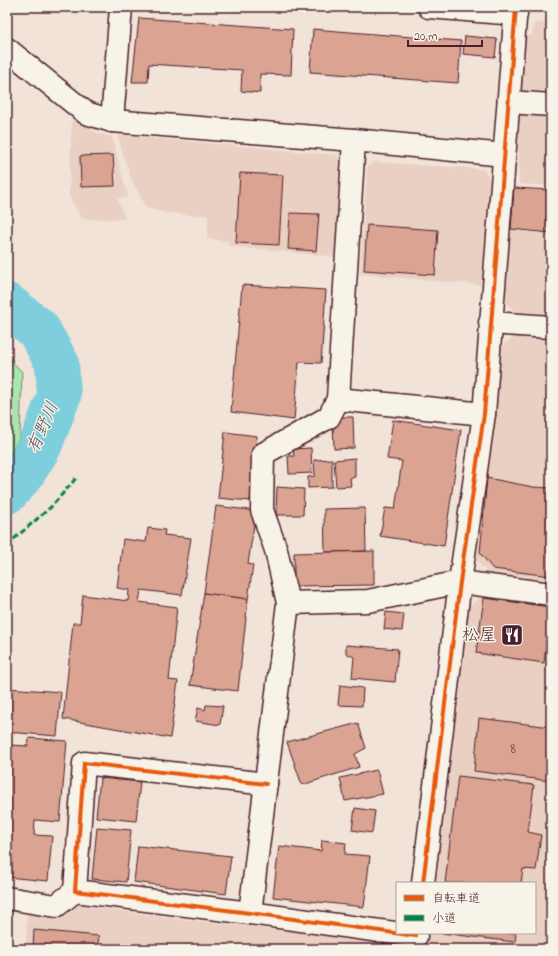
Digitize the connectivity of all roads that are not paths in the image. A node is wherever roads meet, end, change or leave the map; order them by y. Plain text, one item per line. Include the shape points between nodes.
1 (121, 7) edge
2 (429, 7) edge
3 (516, 11) edge
4 (7, 49) edge
5 (508, 102) junction
6 (551, 105) edge
7 (112, 122) junction
8 (354, 140) junction
9 (504, 155) junction
10 (490, 323) junction
11 (551, 327) edge
12 (338, 399) junction
13 (484, 414) junction
14 (460, 582) junction
15 (551, 594) edge
16 (288, 603) junction
17 (266, 784) junction
18 (423, 882) edge
19 (75, 891) junction
20 (7, 898) edge
21 (250, 913) junction
22 (416, 939) edge

1 - 7 street
2 - 3 street
3 - 5 street
4 - 7 street via 86,113
5 - 6 street
5 - 9 street
7 - 8 street
8 - 9 street
8 - 12 street
9 - 10 street
10 - 11 street
10 - 13 street
12 - 13 street
12 - 16 street via 329,417 263,454 262,510 276,550
13 - 14 street
14 - 15 street
14 - 16 street via 368,601
14 - 18 street
16 - 17 street
17 - 19 street via 84,763
17 - 21 street
19 - 20 street via 56,906
19 - 21 street
21 - 22 street

